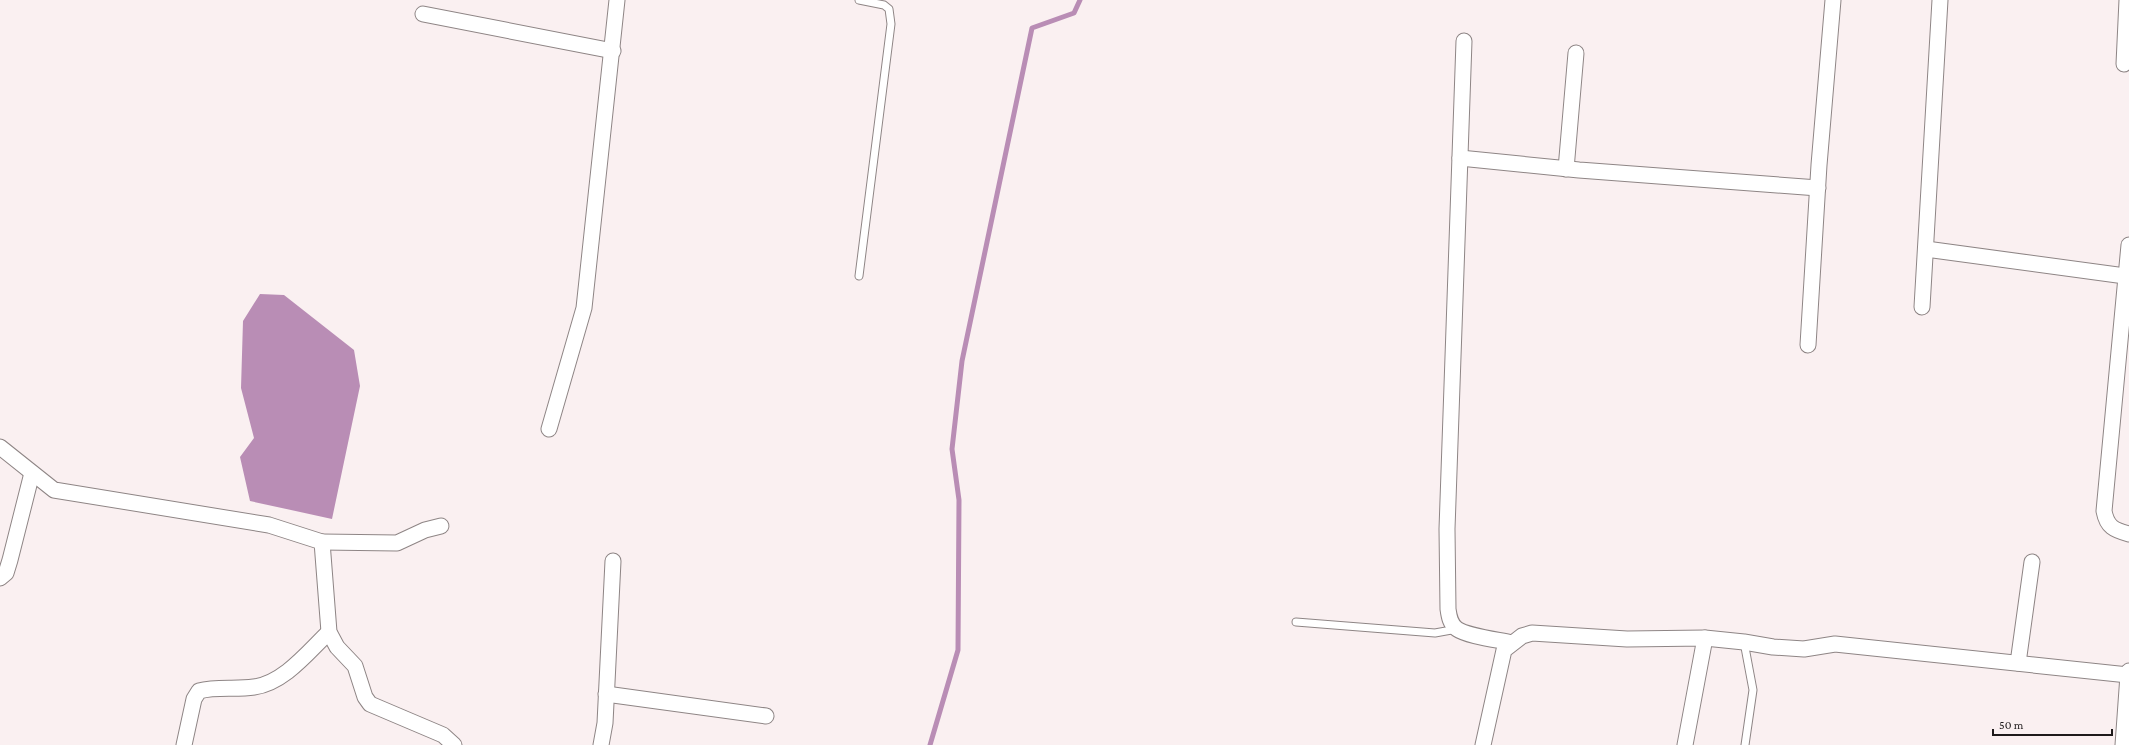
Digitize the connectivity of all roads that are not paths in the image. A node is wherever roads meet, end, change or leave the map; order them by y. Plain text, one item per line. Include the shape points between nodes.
1 (617, 0) edge
2 (859, 0) edge
3 (1833, 0) edge
4 (1940, 0) edge
5 (2127, 0) edge
6 (422, 14) dead end
7 (1464, 41) dead end
8 (613, 51) junction
9 (1576, 53) dead end
10 (2124, 64) dead end
11 (1460, 158) junction
12 (1566, 169) junction
13 (1818, 188) junction
14 (2129, 245) edge
15 (1926, 249) junction
16 (859, 276) dead end
17 (2125, 276) junction
18 (1922, 307) dead end
19 (1808, 345) dead end
20 (549, 429) dead end
21 (0, 447) edge
22 (32, 472) junction
23 (442, 526) dead end
24 (2129, 534) edge
25 (322, 542) junction
26 (613, 561) dead end
27 (2032, 562) dead end
28 (0, 578) edge
29 (1296, 622) dead end
30 (1457, 629) junction
31 (329, 632) junction
32 (1704, 638) junction
33 (1744, 642) junction
34 (1512, 643) junction
35 (2018, 663) junction
36 (2128, 673) edge
37 (606, 694) junction
38 (766, 716) dead end
39 (184, 745) edge
40 (454, 745) edge
41 (601, 745) edge
42 (1483, 745) edge
43 (1685, 745) edge
44 (1745, 745) edge
45 (2123, 745) edge

1 - 8 street
2 - 16 lane via 889,8 892,24
3 - 13 street
4 - 15 street
5 - 10 street
6 - 8 street
7 - 11 street
8 - 20 street via 584,308
9 - 12 street
11 - 12 street
11 - 30 street via 1447,529 1448,609 1451,622
12 - 13 street
13 - 19 street
14 - 17 street
15 - 17 street
15 - 18 street
17 - 24 street via 2104,511 2106,521 2111,527
21 - 22 street
22 - 25 street via 54,490 269,525
22 - 28 street via 10,560 6,572
23 - 25 street via 425,530 398,543
25 - 31 street
26 - 37 street
27 - 35 street
29 - 30 lane via 1435,632
30 - 34 street
31 - 39 street via 284,674 269,684 254,688 199,691 194,699
31 - 40 street via 337,647 355,666 365,697 370,704 443,735
32 - 33 street
32 - 34 street via 1627,639 1532,633
32 - 43 street
33 - 35 street via 1773,648 1804,649 1835,644
33 - 44 lane via 1753,690
34 - 42 street via 1504,650 1501,659
35 - 36 street
36 - 45 street
37 - 38 street
37 - 41 street

